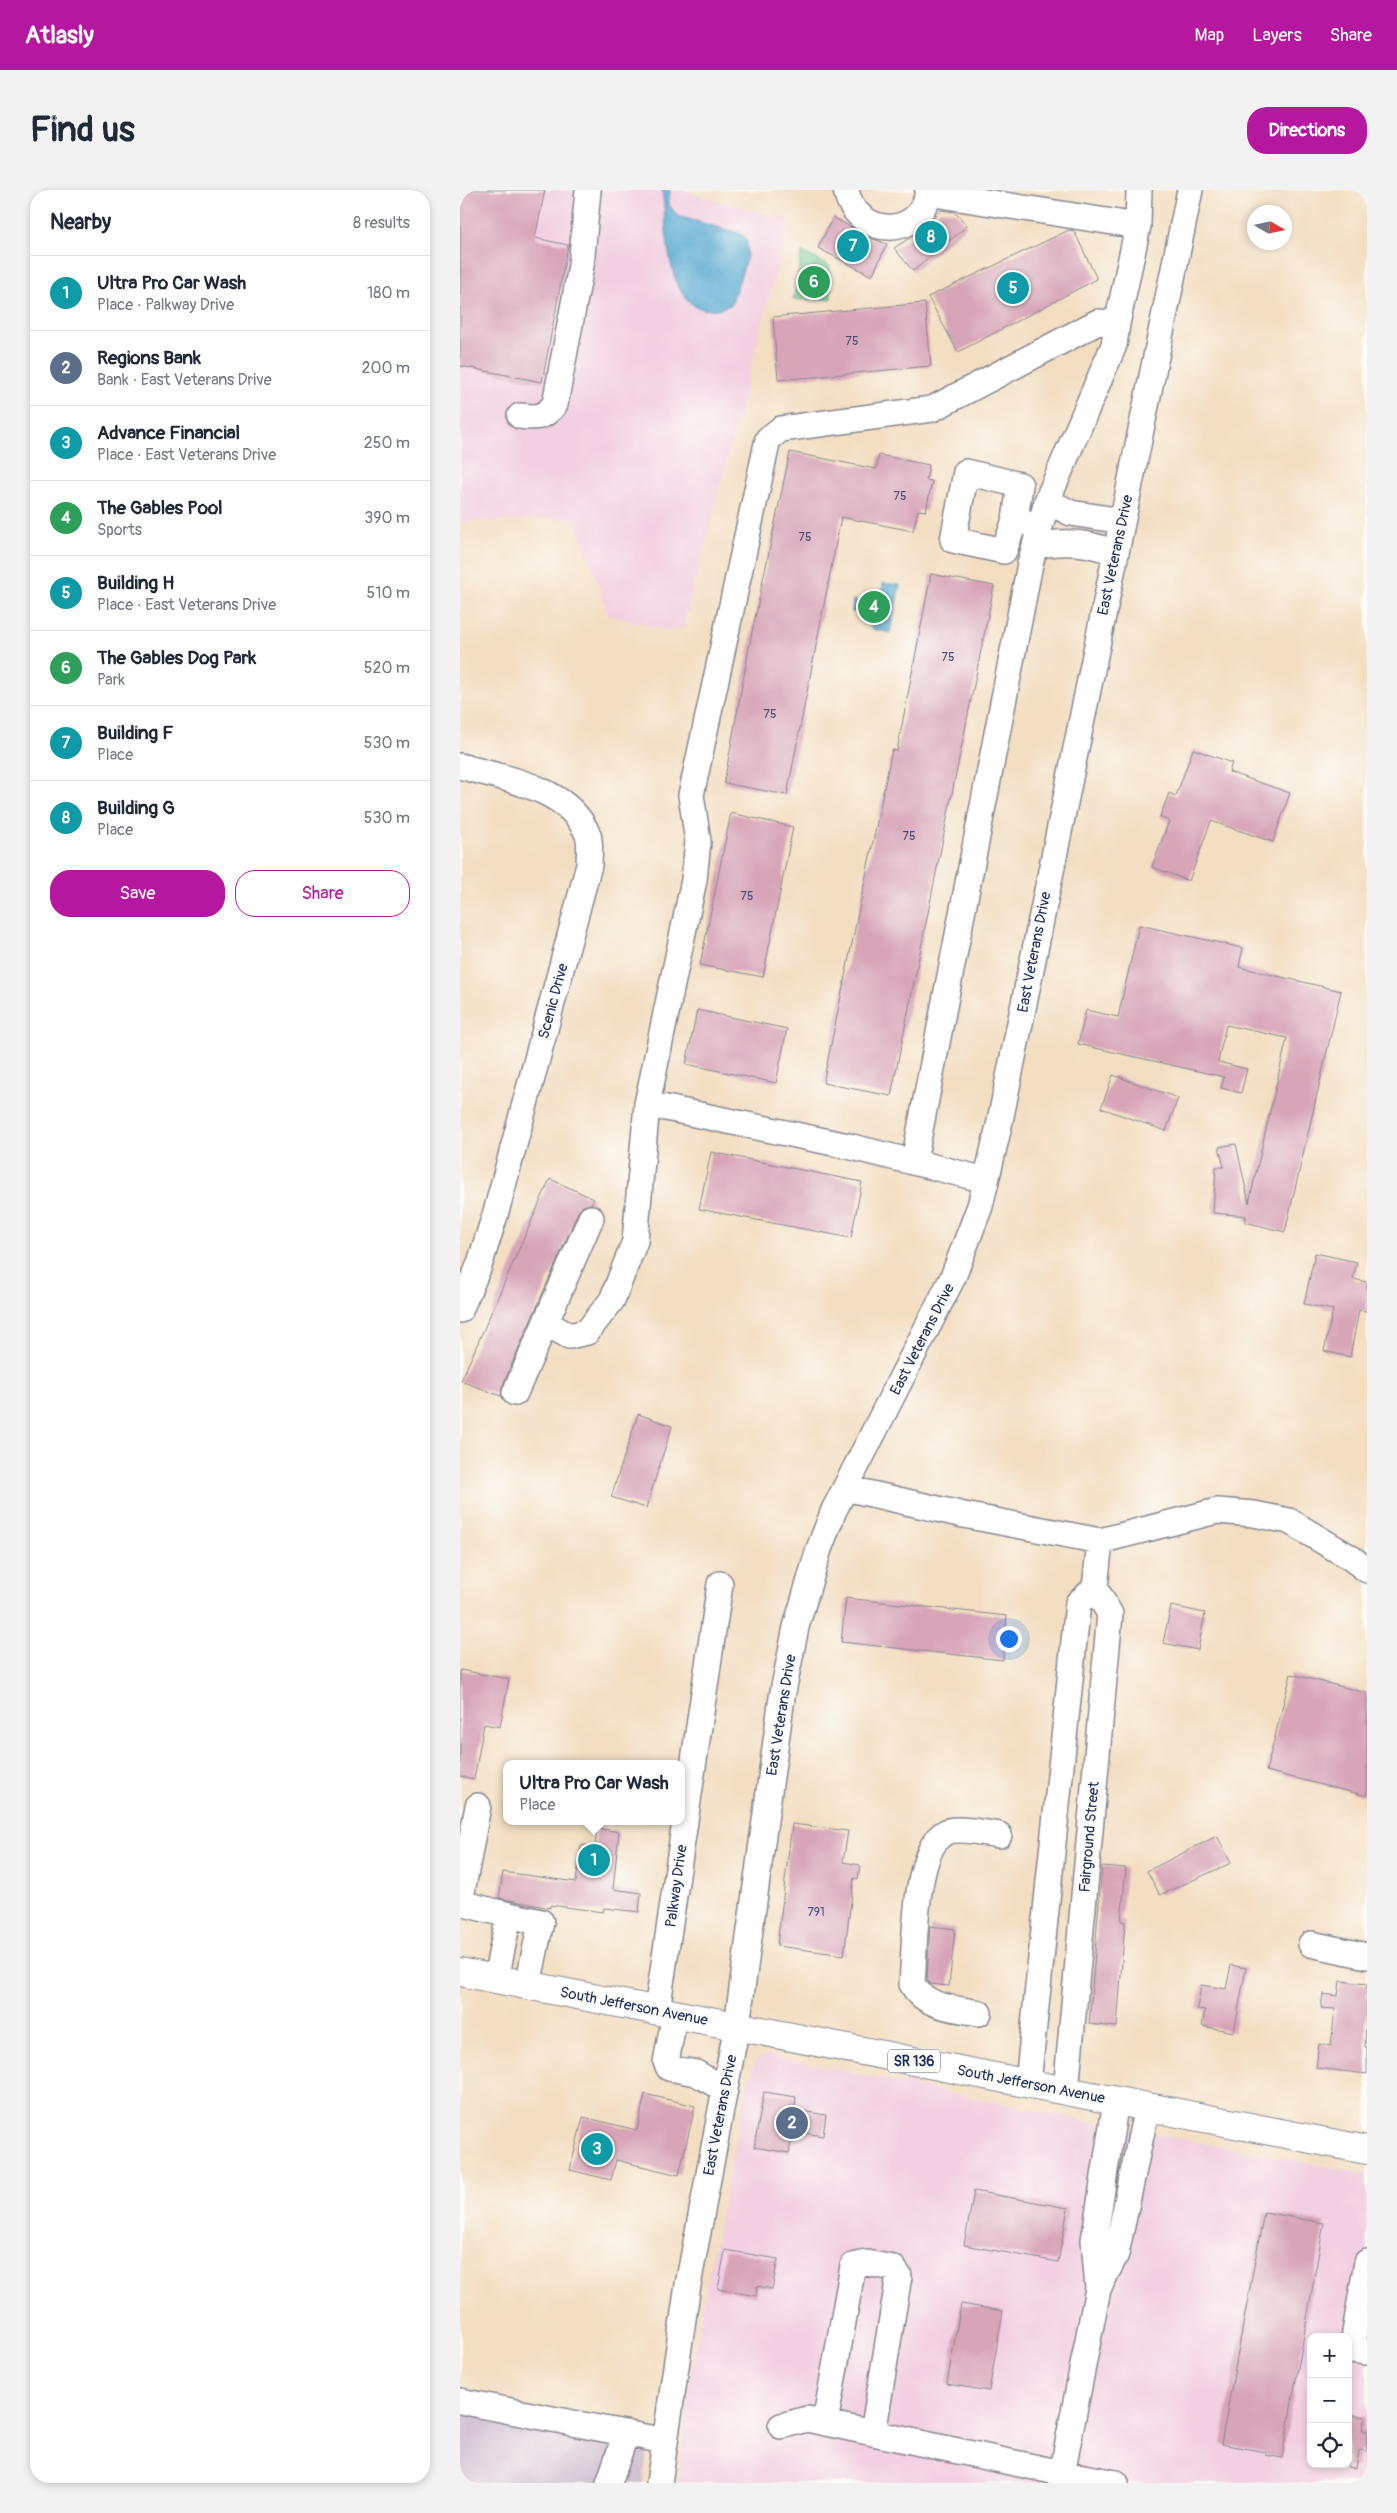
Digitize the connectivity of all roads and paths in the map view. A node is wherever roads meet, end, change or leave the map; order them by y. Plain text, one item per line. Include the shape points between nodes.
1 (588, 190) edge
2 (846, 190) edge
3 (1139, 190) edge
4 (1190, 190) edge
5 (928, 191) edge
6 (1138, 226) junction
7 (1117, 324) junction
8 (520, 416) dead end
9 (1047, 501) junction
10 (1015, 520) dead end
11 (1122, 522) junction
12 (1037, 536) junction
13 (1116, 553) junction
14 (460, 766) edge
15 (647, 1104) junction
16 (914, 1161) junction
17 (986, 1180) junction
18 (591, 1218) dead end
19 (460, 1310) edge
20 (546, 1324) junction
21 (515, 1394) dead end
22 (845, 1488) junction
23 (1100, 1541) junction
24 (1367, 1570) edge
25 (720, 1584) dead end
26 (1095, 1588) junction
27 (478, 1806) dead end
28 (999, 1834) dead end
29 (460, 1903) edge
30 (509, 1915) junction
31 (1312, 1944) dead end
32 (1367, 1956) edge
33 (460, 1972) edge
34 (496, 1979) junction
35 (528, 1985) junction
36 (666, 2012) junction
37 (980, 2013) dead end
38 (737, 2025) junction
39 (1028, 2083) junction
40 (725, 2090) junction
41 (1066, 2090) junction
42 (1116, 2101) junction
43 (1147, 2107) junction
44 (1367, 2150) edge
45 (1367, 2262) edge
46 (1098, 2289) junction
47 (1367, 2352) edge
48 (460, 2401) edge
49 (825, 2423) junction
50 (781, 2426) dead end
51 (626, 2433) junction
52 (873, 2433) junction
53 (665, 2441) junction
54 (1062, 2473) junction
55 (609, 2483) edge
56 (659, 2483) edge
57 (1116, 2483) edge

1 - 8 street via 580,266 555,404 538,418
2 - 5 street via 855,213 865,222 892,228 916,216 924,206
3 - 6 street
4 - 11 street, East Veterans Drive
5 - 6 street
6 - 7 street
7 - 9 street via 1114,345
7 - 15 street via 1098,322 932,409 781,428 768,439 694,776 691,795 698,841 694,880
9 - 11 street via 1071,513
9 - 12 street
10 - 12 street
11 - 13 street, East Veterans Drive
12 - 13 street via 1101,547
12 - 16 street
13 - 17 street, East Veterans Drive
14 - 19 street, Scenic Drive via 534,787 575,811 588,836 589,865 496,1212
15 - 16 street
15 - 20 street via 635,1241 612,1300 587,1332 569,1336
16 - 17 street
17 - 22 street, East Veterans Drive via 980,1206 953,1277
18 - 20 street
20 - 21 street
22 - 23 street
22 - 38 street, East Veterans Drive via 819,1549 796,1627
23 - 24 street via 1217,1511 1254,1514 1290,1521
23 - 26 street
25 - 36 street, Palkway Drive
26 - 39 street via 1078,1603
26 - 41 street, Fairground Street via 1110,1614
27 - 29 street
28 - 37 street via 948,1830 936,1838 923,1866 919,1891 912,1984 918,1995 931,2003
29 - 30 street
30 - 34 street
30 - 35 street via 541,1922
31 - 32 street
33 - 34 main road, South Jefferson Avenue / SR 136
34 - 35 main road, South Jefferson Avenue / SR 136
35 - 36 main road, South Jefferson Avenue / SR 136
36 - 38 main road, South Jefferson Avenue / SR 136
36 - 40 street, Palkway Drive via 666,2062 669,2068 696,2073
38 - 39 main road, South Jefferson Avenue / SR 136
38 - 40 street, East Veterans Drive
39 - 41 main road, South Jefferson Avenue / SR 136
40 - 53 street, East Veterans Drive via 688,2285
41 - 42 main road, South Jefferson Avenue / SR 136
42 - 43 main road, South Jefferson Avenue / SR 136
42 - 46 street via 1094,2240
43 - 44 main road, South Jefferson Avenue / SR 136
43 - 46 street via 1116,2254
45 - 47 street via 1352,2350
46 - 54 street
48 - 51 street
49 - 50 street via 807,2419
49 - 52 street
49 - 52 street via 853,2266 867,2263 893,2268 899,2276
51 - 53 street
51 - 55 street
52 - 54 street
53 - 56 street, East Veterans Drive
54 - 57 street

